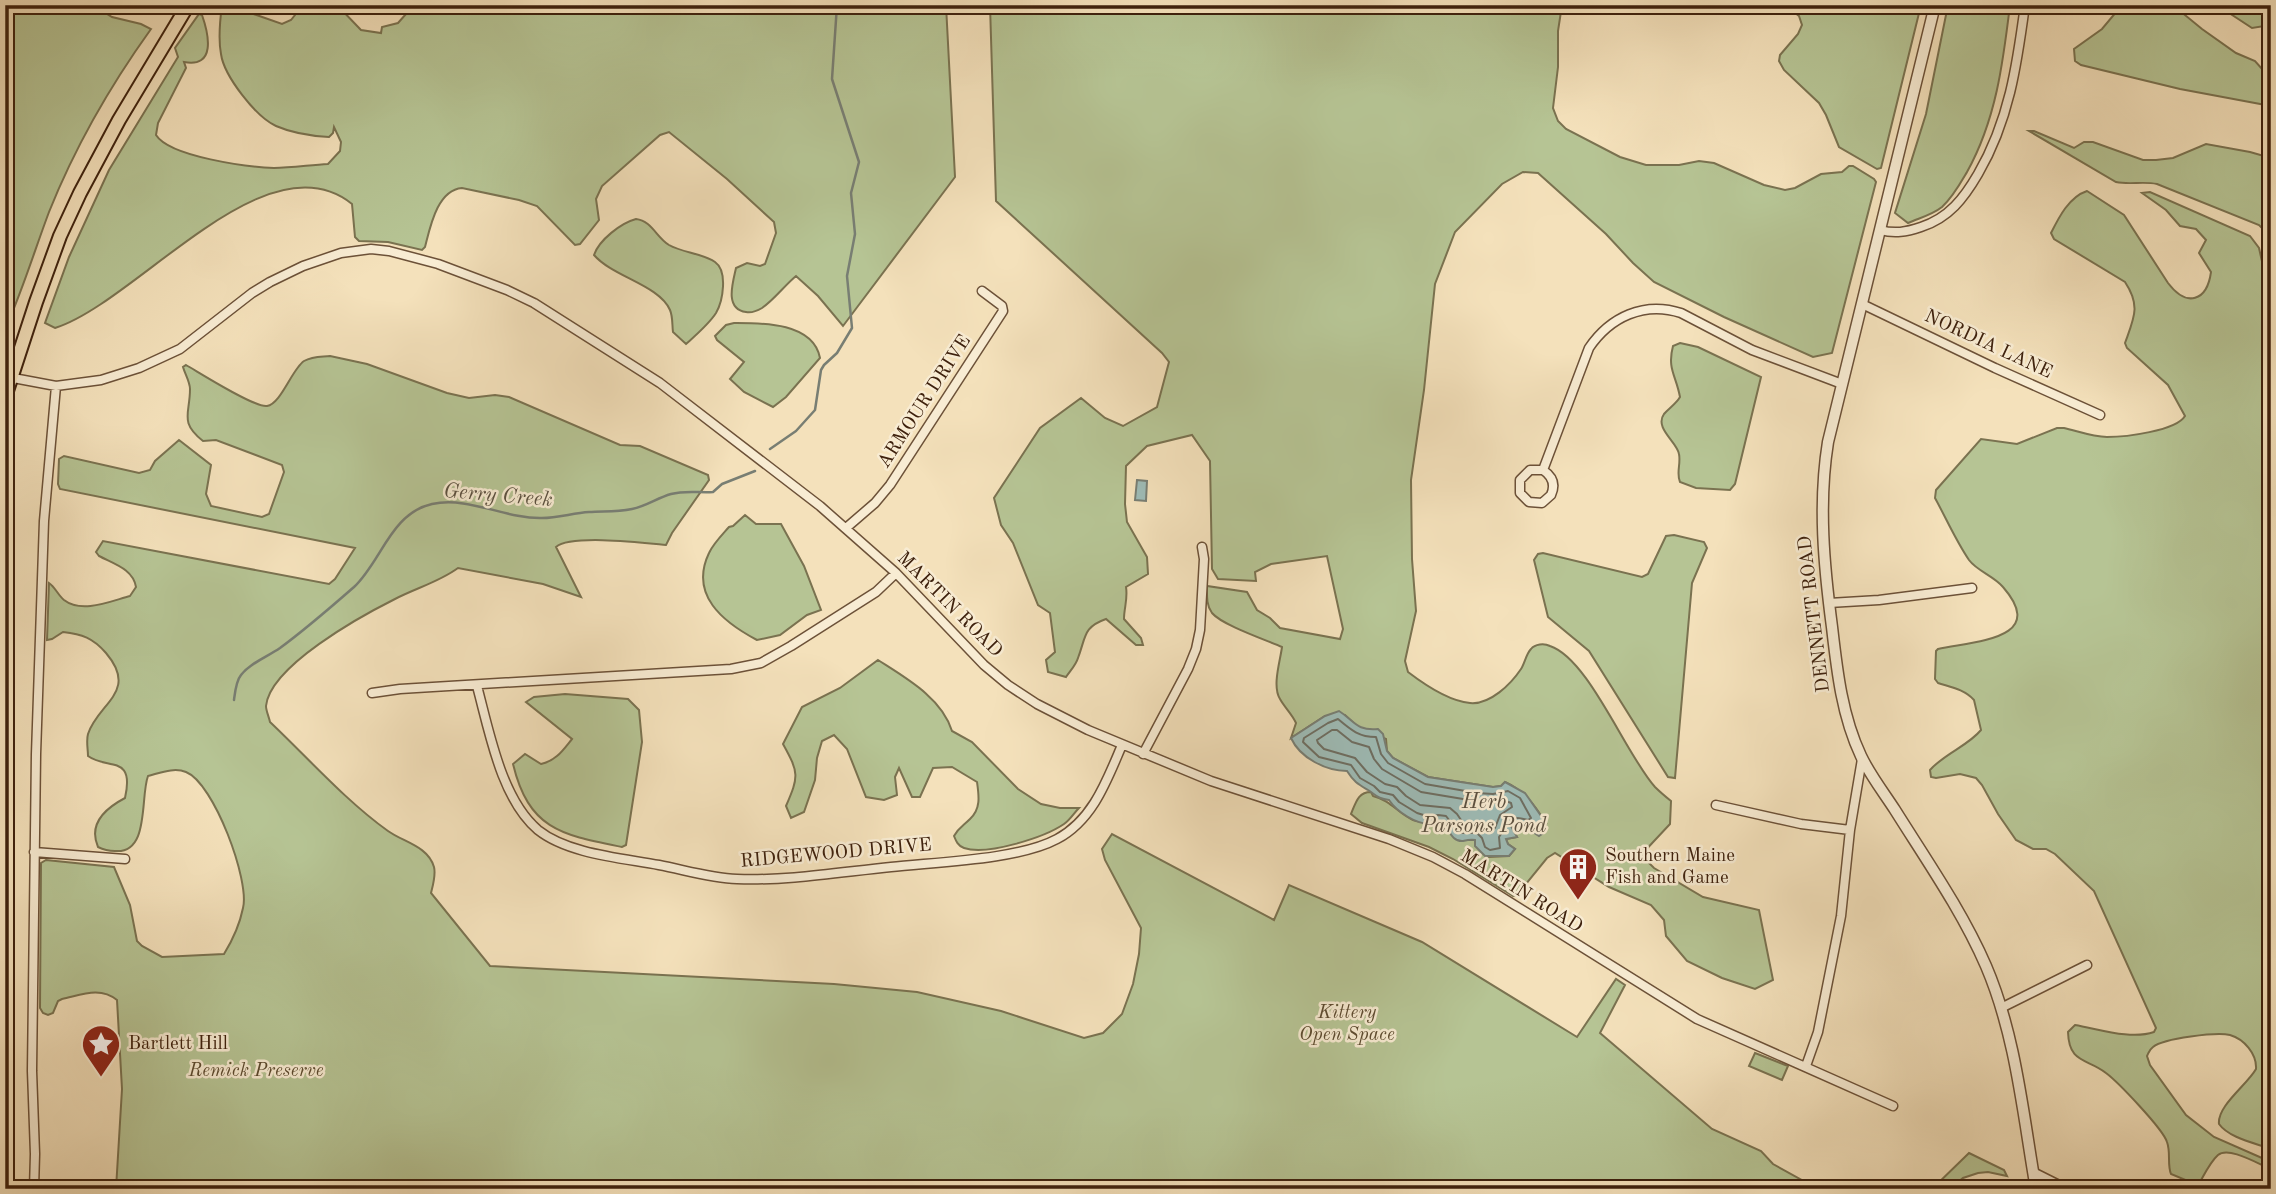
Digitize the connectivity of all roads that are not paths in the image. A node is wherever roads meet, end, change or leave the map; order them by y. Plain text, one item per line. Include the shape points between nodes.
1 (188, 5) edge
2 (1935, 5) edge
3 (2025, 5) edge
4 (1880, 230) junction
5 (982, 290) dead end
6 (1862, 304) junction
7 (8, 377) edge
8 (1842, 384) junction
9 (56, 386) junction
10 (5, 397) edge
11 (2100, 415) dead end
12 (1543, 470) junction
13 (846, 528) junction
14 (1202, 547) dead end
15 (896, 573) junction
16 (1972, 588) dead end
17 (1829, 603) junction
18 (477, 686) junction
19 (372, 693) dead end
20 (1122, 745) junction
21 (1143, 754) junction
22 (1862, 759) junction
23 (1716, 804) dead end
24 (1850, 830) junction
25 (34, 852) junction
26 (125, 859) dead end
27 (2088, 965) dead end
28 (2001, 1008) junction
29 (1806, 1066) junction
30 (1893, 1106) dead end
31 (2034, 1172) junction
32 (34, 1189) edge
33 (2036, 1189) edge
34 (2067, 1189) edge

1 - 7 main road via 80,193
2 - 4 street, DENNETT ROAD
3 - 4 street via 2003,121 1968,191 1935,222 1901,233
4 - 6 street, DENNETT ROAD
5 - 13 street, ARMOUR DRIVE via 1003,311 890,485
6 - 8 street, DENNETT ROAD
6 - 11 street, NORDIA LANE
7 - 9 street, MARTIN ROAD
7 - 10 main road
8 - 12 street via 1752,350 1681,313 1632,312 1601,333 1589,348
8 - 17 street, DENNETT ROAD via 1823,479
9 - 13 street, MARTIN ROAD via 101,380 157,361 252,293 301,267 352,251 388,251 507,290 577,329 660,383
9 - 25 street via 44,521
12 - 12 street via 1530,470 1520,480 1520,493 1529,502 1542,503 1551,495 1553,483
13 - 15 street, MARTIN ROAD
14 - 21 street via 1198,642
15 - 18 street via 876,592 761,663 731,669
15 - 20 street, MARTIN ROAD via 1008,685 1073,724
16 - 17 street
17 - 22 street, DENNETT ROAD via 1844,706
18 - 19 street
18 - 20 street, RIDGEWOOD DRIVE via 509,789 522,812 547,836 574,848 738,879 919,864 1036,847 1070,831 1085,817
20 - 21 street, MARTIN ROAD
21 - 29 street, MARTIN ROAD via 1433,857 1697,1019
22 - 24 street
22 - 28 street, DENNETT ROAD via 1956,908
23 - 24 street
24 - 29 street via 1841,916 1818,1032
25 - 26 street
25 - 32 street
27 - 28 street
28 - 31 street, DENNETT ROAD
29 - 30 street, MARTIN ROAD
31 - 33 street, DENNETT ROAD
31 - 34 street

